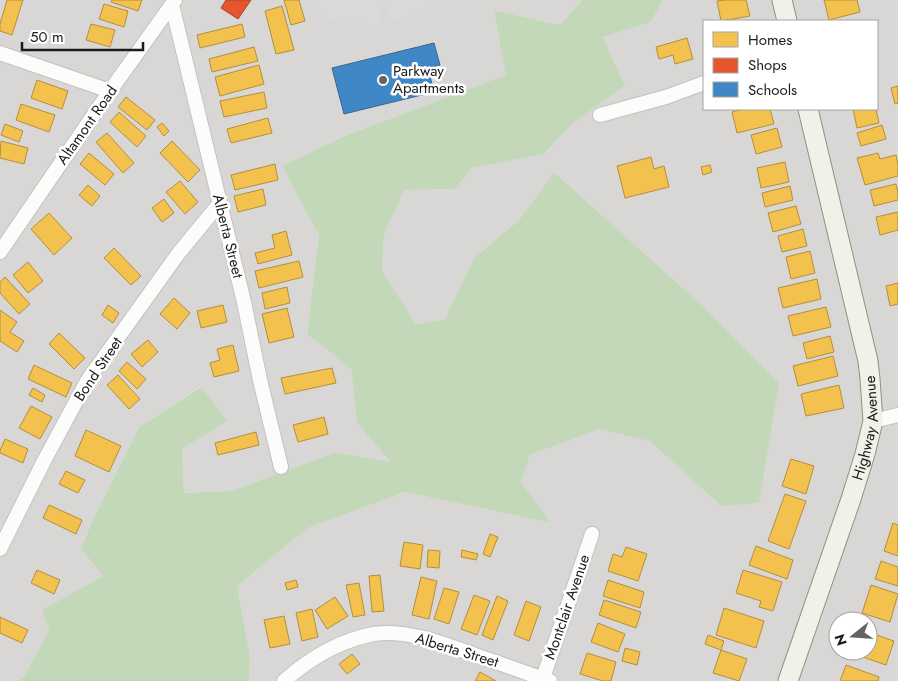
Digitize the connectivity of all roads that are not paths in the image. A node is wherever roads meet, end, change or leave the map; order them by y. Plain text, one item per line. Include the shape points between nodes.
1 (782, 0) edge
2 (174, 3) edge
3 (787, 20) edge
4 (0, 53) edge
5 (703, 83) edge
6 (110, 91) junction
7 (808, 110) edge
8 (600, 115) dead end
9 (220, 204) junction
10 (0, 252) edge
11 (898, 415) edge
12 (873, 421) junction
13 (281, 467) dead end
14 (592, 534) dead end
15 (0, 549) edge
16 (545, 680) edge
17 (284, 681) edge
18 (788, 681) edge

1 - 3 main road
2 - 6 street, Altamont Road
2 - 9 street, Alberta Street
4 - 6 street
5 - 8 street
6 - 10 street, Altamont Road
7 - 12 main road, Highway Avenue via 868,361
9 - 13 street, Alberta Street
9 - 15 street, Bond Street via 178,254 87,381
11 - 12 street
12 - 18 main road, Highway Avenue via 854,490
14 - 16 street, Montclair Avenue
16 - 17 street, Alberta Street via 439,642 375,634 342,643 300,667

